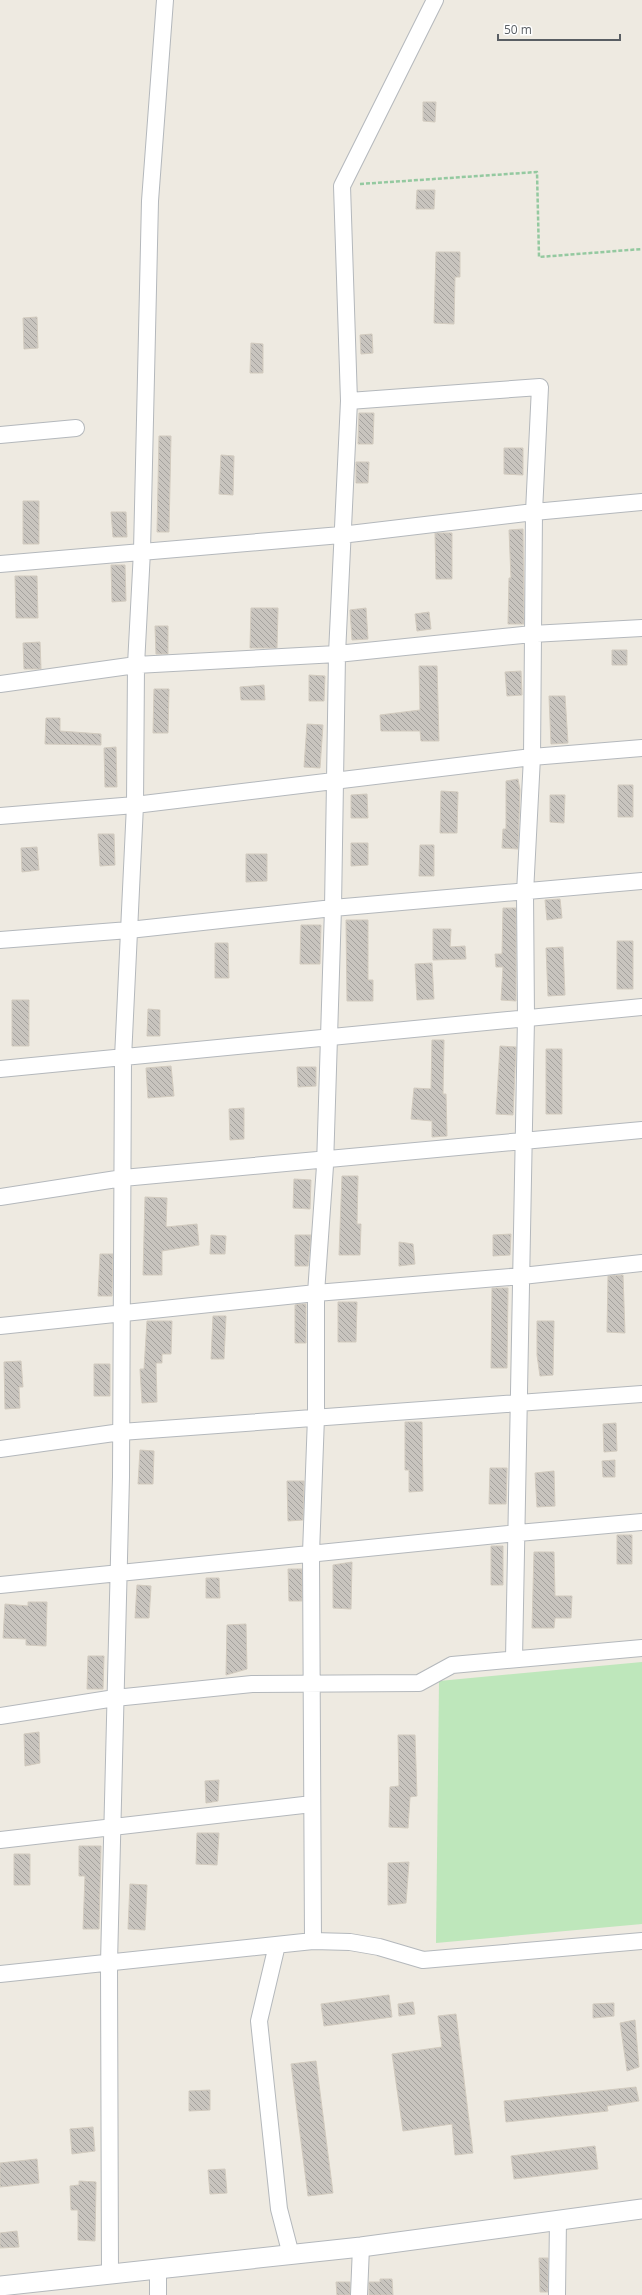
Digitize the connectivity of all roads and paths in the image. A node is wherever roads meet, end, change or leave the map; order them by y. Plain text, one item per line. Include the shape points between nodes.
1 (166, 0) edge
2 (435, 0) edge
3 (342, 186) junction
4 (642, 249) edge
5 (348, 401) junction
6 (76, 428) dead end
7 (0, 435) edge
8 (642, 502) edge
9 (534, 512) junction
10 (341, 535) junction
11 (142, 551) junction
12 (0, 564) edge
13 (642, 628) edge
14 (532, 634) junction
15 (337, 654) junction
16 (136, 665) junction
17 (0, 684) edge
18 (642, 748) edge
19 (532, 757) junction
20 (334, 781) junction
21 (135, 805) junction
22 (0, 816) edge
23 (642, 881) edge
24 (525, 893) junction
25 (333, 908) junction
26 (129, 930) junction
27 (0, 940) edge
28 (642, 1007) edge
29 (526, 1018) junction
30 (328, 1038) junction
31 (123, 1058) junction
32 (0, 1069) edge
33 (642, 1130) edge
34 (524, 1140) junction
35 (325, 1158) junction
36 (123, 1178) junction
37 (0, 1197) edge
38 (642, 1263) edge
39 (522, 1276) junction
40 (316, 1293) junction
41 (122, 1313) junction
42 (0, 1326) edge
43 (642, 1394) edge
44 (517, 1402) junction
45 (316, 1417) junction
46 (121, 1432) junction
47 (0, 1448) edge
48 (642, 1522) edge
49 (518, 1533) junction
50 (311, 1553) junction
51 (118, 1573) junction
52 (0, 1585) edge
53 (642, 1648) edge
54 (514, 1659) junction
55 (311, 1682) junction
56 (115, 1698) junction
57 (0, 1716) edge
58 (312, 1804) junction
59 (112, 1828) junction
60 (0, 1840) edge
61 (313, 1941) junction
62 (642, 1941) edge
63 (277, 1945) junction
64 (109, 1962) junction
65 (0, 1974) edge
66 (642, 2209) edge
67 (558, 2220) junction
68 (361, 2247) junction
69 (291, 2255) junction
70 (158, 2270) junction
71 (110, 2275) junction
72 (0, 2286) edge
73 (158, 2295) edge
74 (359, 2295) edge
75 (557, 2295) edge

1 - 11 street via 150,201
2 - 3 street
3 - 4 path via 537,172 539,257
3 - 5 street
5 - 9 street via 540,386
5 - 10 street
6 - 7 street
8 - 9 street
9 - 10 street
9 - 14 street
10 - 11 street
10 - 15 street
11 - 12 street
11 - 16 street
13 - 14 street
14 - 15 street
14 - 19 street
15 - 16 street
15 - 20 street
16 - 17 street
16 - 21 street
18 - 19 street
19 - 20 street
19 - 24 street
20 - 21 street
20 - 25 street
21 - 22 street
21 - 26 street
23 - 24 street
24 - 25 street
24 - 29 street
25 - 26 street
25 - 30 street
26 - 27 street
26 - 31 street
28 - 29 street
29 - 30 street
29 - 34 street
30 - 31 street
30 - 35 street
31 - 32 street
31 - 36 street
33 - 34 street
34 - 35 street
34 - 39 street
35 - 36 street
35 - 40 street
36 - 37 street
36 - 41 street
38 - 39 street
39 - 40 street
39 - 44 street
40 - 41 street
40 - 45 street
41 - 42 street
41 - 46 street
43 - 44 street
44 - 45 street
44 - 49 street
45 - 46 street
45 - 50 street
46 - 47 street
46 - 51 street
48 - 49 street
49 - 50 street
49 - 54 street
50 - 51 street
50 - 55 street
51 - 52 street
51 - 56 street
53 - 54 street
54 - 55 street via 452,1665 419,1683
55 - 56 street via 252,1684
55 - 58 street
56 - 57 street
56 - 59 street
58 - 59 street
58 - 61 street
59 - 60 street
59 - 64 street
61 - 62 street via 350,1942 379,1947 423,1960
61 - 63 street
63 - 64 street
63 - 69 street via 259,2021 279,2209
64 - 65 street
64 - 71 street
66 - 67 street
67 - 68 street
67 - 75 street
68 - 69 street
68 - 74 street
69 - 70 street
70 - 71 street
70 - 73 street
71 - 72 street

